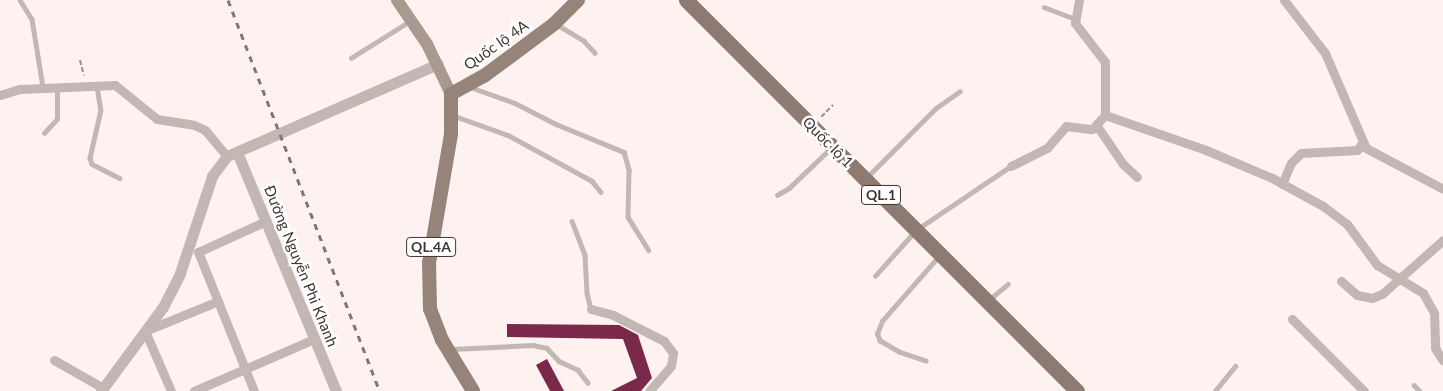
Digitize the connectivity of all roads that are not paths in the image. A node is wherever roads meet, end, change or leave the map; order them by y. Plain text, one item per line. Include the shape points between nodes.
1 (20, 0) edge
2 (397, 0) edge
3 (578, 0) edge
4 (686, 0) edge
5 (1080, 0) edge
6 (1284, 0) edge
7 (1044, 7) dead end
8 (1073, 18) junction
9 (411, 21) junction
10 (554, 24) junction
11 (595, 53) dead end
12 (351, 58) dead end
13 (438, 64) junction
14 (94, 86) junction
15 (466, 86) junction
16 (43, 89) junction
17 (57, 89) junction
18 (960, 91) dead end
19 (452, 94) junction
20 (0, 95) edge
21 (451, 115) junction
22 (1106, 115) junction
23 (1097, 126) junction
24 (44, 133) dead end
25 (1363, 142) junction
26 (833, 147) junction
27 (232, 154) junction
28 (1011, 166) joint
29 (1136, 177) dead end
30 (120, 178) dead end
31 (865, 178) junction
32 (1282, 184) junction
33 (1443, 189) edge
34 (601, 192) dead end
35 (777, 195) dead end
36 (266, 221) junction
37 (572, 221) dead end
38 (916, 230) junction
39 (1443, 240) edge
40 (649, 250) dead end
41 (940, 254) junction
42 (875, 276) dead end
43 (1401, 279) junction
44 (1341, 281) dead end
45 (1008, 284) dead end
46 (218, 301) junction
47 (987, 301) junction
48 (591, 309) joint
49 (1292, 319) dead end
50 (145, 331) junction
51 (314, 338) junction
52 (448, 350) junction
53 (54, 360) dead end
54 (926, 361) dead end
55 (1443, 361) edge
56 (1235, 366) dead end
57 (245, 368) junction
58 (588, 383) dead end
59 (1414, 385) dead end
60 (102, 390) edge
61 (171, 391) edge
62 (194, 391) edge
63 (254, 391) edge
64 (336, 391) edge
65 (473, 391) edge
66 (650, 391) edge
67 (1077, 391) edge
68 (1215, 391) edge
69 (1364, 391) edge
70 (1420, 391) edge

1 - 16 lane via 32,19
2 - 9 main road
3 - 10 main road, Quốc lộ 4A
4 - 26 highway, Quốc lộ 1 / QL.1
5 - 8 street
6 - 25 street via 1325,53
7 - 8 lane
8 - 22 street via 1105,62
9 - 12 lane
9 - 13 main road
10 - 11 lane via 584,41
10 - 15 main road, Quốc lộ 4A
13 - 19 main road
13 - 27 street
14 - 17 street
14 - 27 street via 122,88 157,119 205,130
14 - 30 lane via 101,110 90,158 92,164
15 - 19 main road, Quốc lộ 4A
15 - 40 lane via 516,103 556,124 624,152 629,170 628,217
16 - 17 street
16 - 20 street via 20,89
17 - 24 lane via 56,119
18 - 31 lane via 936,108
19 - 21 main road, QL.4A
21 - 34 lane via 508,135 592,181
21 - 52 main road, QL.4A via 429,263 430,309
22 - 23 street
22 - 32 street via 1206,150
23 - 28 street via 1089,130 1066,126 1047,148
23 - 29 street
25 - 32 street via 1357,150 1301,153 1291,163
25 - 33 street via 1372,153
26 - 31 highway, Quốc lộ 1 / QL.1
26 - 35 lane
27 - 36 street, Đường Nguyễn Phi Khanh
27 - 50 street via 212,176 180,273 163,307
28 - 38 lane
31 - 38 highway, Quốc lộ 1 / QL.1
32 - 43 street via 1347,224 1377,264
36 - 46 street via 198,252
36 - 51 street, Đường Nguyễn Phi Khanh
37 - 48 lane via 585,255
38 - 41 highway, Quốc lộ 1 / QL.1
38 - 42 lane
39 - 43 street
41 - 47 highway, Quốc lộ 1 / QL.1
41 - 54 lane via 882,321 877,334 880,341 899,352
43 - 44 street via 1372,298 1357,295
43 - 55 street via 1423,293 1429,303 1434,313 1435,348
45 - 47 lane
46 - 50 street
46 - 57 street
47 - 67 highway, Quốc lộ 1 / QL.1
48 - 66 street via 613,314 664,341 672,353 671,366
49 - 69 street
50 - 60 street
50 - 61 street
51 - 57 street
51 - 64 street, Đường Nguyễn Phi Khanh
52 - 58 lane via 472,346 540,346 547,348 559,362 578,370
52 - 65 main road, QL.4A
53 - 60 street
56 - 68 lane
57 - 62 street
57 - 63 street
59 - 70 lane

